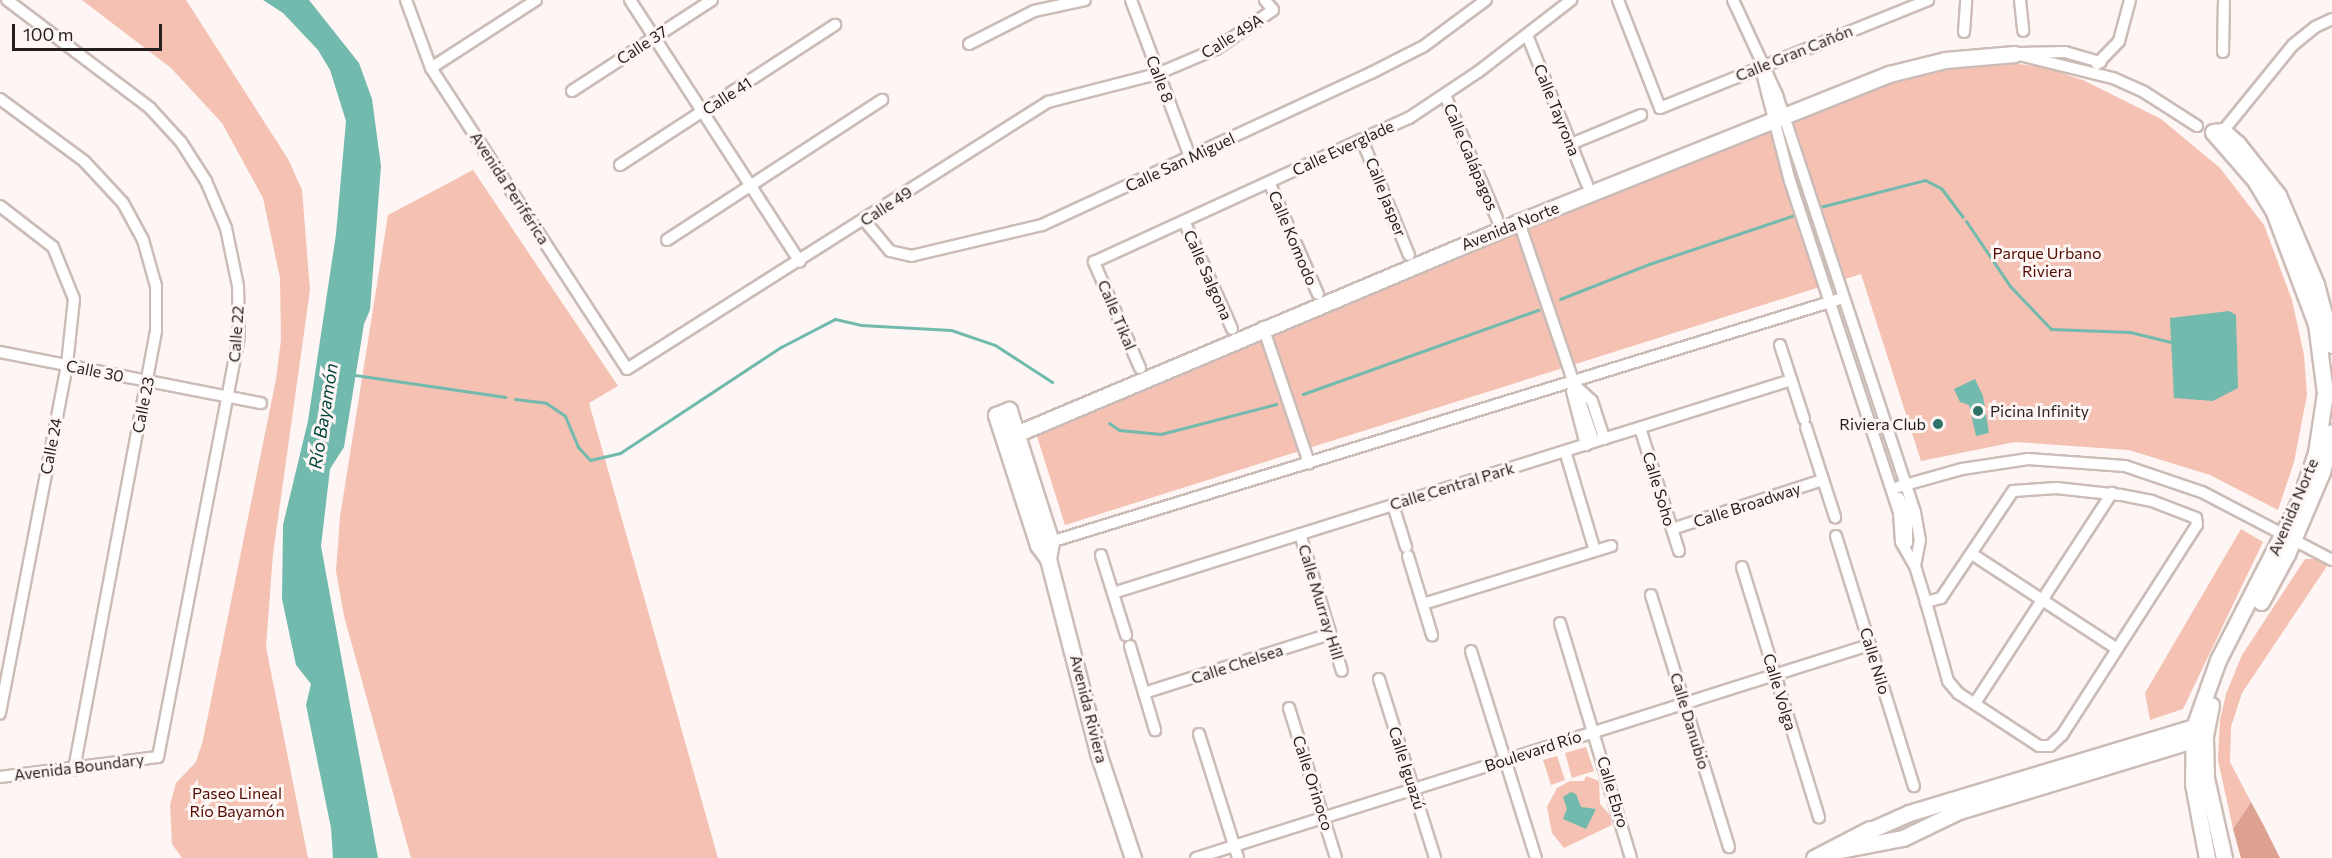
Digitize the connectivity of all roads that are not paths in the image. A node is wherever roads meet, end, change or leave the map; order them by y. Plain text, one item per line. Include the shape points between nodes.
1 (7, 0) edge
2 (406, 0) edge
3 (630, 0) edge
4 (712, 0) edge
5 (1085, 0) edge
6 (1131, 0) edge
7 (1265, 0) edge
8 (1486, 0) edge
9 (1571, 0) edge
10 (1618, 0) edge
11 (1733, 0) edge
12 (1928, 0) edge
13 (1966, 0) edge
14 (2020, 0) edge
15 (2130, 0) edge
16 (2224, 0) edge
17 (533, 1) edge
18 (2332, 19) edge
19 (835, 26) dead end
20 (2023, 31) dead end
21 (1964, 32) dead end
22 (1527, 35) junction
23 (654, 37) junction
24 (969, 44) dead end
25 (2223, 52) dead end
26 (2015, 54) junction
27 (2101, 62) junction
28 (1760, 65) junction
29 (431, 68) junction
30 (2089, 69) junction
31 (1157, 74) junction
32 (572, 91) dead end
33 (1445, 95) junction
34 (0, 99) edge
35 (882, 100) dead end
36 (702, 112) junction
37 (1641, 115) dead end
38 (1778, 116) junction
39 (2198, 126) dead end
40 (2217, 134) junction
41 (1362, 140) junction
42 (1571, 144) junction
43 (1190, 157) junction
44 (620, 165) dead end
45 (1269, 182) junction
46 (1587, 184) dead end
47 (751, 186) junction
48 (0, 206) edge
49 (1497, 219) dead end
50 (864, 220) junction
51 (1184, 221) junction
52 (1519, 222) junction
53 (667, 240) dead end
54 (1409, 255) dead end
55 (800, 262) junction
56 (1095, 262) joint
57 (1318, 294) dead end
58 (1843, 298) junction
59 (1832, 301) junction
60 (1263, 327) junction
61 (1232, 329) dead end
62 (1780, 345) dead end
63 (2332, 345) edge
64 (0, 352) edge
65 (67, 365) junction
66 (1140, 368) dead end
67 (627, 369) joint
68 (1791, 380) junction
69 (148, 381) junction
70 (1570, 382) junction
71 (229, 397) junction
72 (261, 403) dead end
73 (1640, 428) junction
74 (2332, 432) edge
75 (1016, 434) junction
76 (1595, 442) junction
77 (1565, 451) junction
78 (1309, 463) junction
79 (1822, 480) junction
80 (1903, 485) junction
81 (1891, 489) junction
82 (2112, 494) junction
83 (1393, 505) junction
84 (1835, 517) dead end
85 (1672, 529) junction
86 (1300, 534) junction
87 (1836, 536) dead end
88 (2289, 536) junction
89 (1044, 544) junction
90 (1611, 546) dead end
91 (1595, 551) junction
92 (1679, 551) dead end
93 (1972, 554) junction
94 (1101, 555) dead end
95 (2332, 560) edge
96 (1913, 564) junction
97 (1742, 567) dead end
98 (1113, 593) junction
99 (1651, 596) dead end
100 (2044, 601) junction
101 (1926, 602) junction
102 (1423, 604) junction
103 (1560, 623) dead end
104 (1330, 634) junction
105 (1432, 635) dead end
106 (1869, 645) junction
107 (2117, 649) junction
108 (1470, 651) dead end
109 (1342, 671) dead end
110 (1774, 675) junction
111 (1379, 679) dead end
112 (1144, 693) junction
113 (1684, 703) junction
114 (1975, 703) junction
115 (1289, 708) dead end
116 (0, 714) edge
117 (1155, 730) dead end
118 (1594, 732) junction
119 (2199, 732) junction
120 (1199, 734) dead end
121 (158, 757) joint
122 (1504, 760) junction
123 (74, 769) junction
124 (0, 777) edge
125 (1914, 786) dead end
126 (1414, 789) junction
127 (1956, 800) junction
128 (1819, 817) dead end
129 (1324, 818) junction
130 (1894, 820) junction
131 (1864, 833) junction
132 (1905, 837) junction
133 (1234, 846) junction
134 (1729, 847) dead end
135 (1830, 852) junction
136 (1133, 858) edge
137 (1196, 858) edge
138 (1238, 858) edge
139 (1336, 858) edge
140 (1435, 858) edge
141 (1536, 858) edge
142 (1631, 858) edge
143 (1814, 858) edge
144 (2207, 858) edge
145 (2224, 858) edge

1 - 71 street, Calle 22 via 150,108 181,142 206,181 226,228 238,286 239,337
2 - 29 street, Avenida Periférica
3 - 23 street
4 - 23 street, Calle 37
5 - 24 street via 1034,11
6 - 31 street, Calle 8
7 - 31 street, Calle 49A via 1273,10 1216,49
8 - 43 street, Calle San Miguel via 1424,46
9 - 22 street, Calle Everglade
10 - 28 street, Calle Gran Cañón via 1660,108
11 - 28 street
12 - 28 street, Calle Gran Cañón
13 - 21 street
14 - 20 street
15 - 27 street via 2119,41
16 - 25 street
17 - 29 street
18 - 40 street via 2293,45
19 - 36 street, Calle 41
22 - 33 street, Calle Everglade
22 - 42 street, Calle Tayrona
23 - 32 street, Calle 37
23 - 36 street
26 - 27 street via 2066,52
26 - 30 street
26 - 38 street, Avenida Norte via 1945,60 1889,74
27 - 30 street
28 - 38 street
29 - 67 street, Avenida Periférica
30 - 39 street via 2144,92
31 - 43 street, Calle 8
31 - 50 street, Calle 49 via 1048,102
33 - 41 street, Calle Everglade via 1409,118
33 - 49 street, Calle Galápagos
34 - 69 street, Calle 23 via 84,161 123,203 143,240 156,286 156,331
35 - 47 street
36 - 44 street, Calle 41
36 - 47 street
37 - 42 street
38 - 52 street, Avenida Norte
38 - 58 street
38 - 59 street
40 - 63 street via 2250,156 2278,195 2316,284
40 - 88 street, Avenida Norte via 2243,164 2274,212 2302,282 2320,346 2325,393 2320,435
41 - 45 street, Calle Everglade
41 - 54 street, Calle Jasper
42 - 46 street, Calle Tayrona
43 - 50 street, Calle San Miguel via 1042,225 912,256 890,251
45 - 51 street, Calle Everglade
45 - 57 street, Calle Komodo
47 - 53 street
47 - 55 street
48 - 65 street, Calle 24 via 53,247 74,299
50 - 55 street, Calle 49
51 - 56 street, Calle Everglade
51 - 61 street, Calle Salgona
52 - 60 street, Avenida Norte
52 - 70 street
55 - 67 street, Calle 49
56 - 66 street, Calle Tikal
58 - 59 street
58 - 80 street
59 - 70 street
59 - 81 street
60 - 75 street, Avenida Norte
60 - 78 street
62 - 68 street
64 - 65 street, Calle 30
65 - 69 street, Calle 30
65 - 116 street, Calle 24
68 - 73 street, Calle Central Park
68 - 79 street
69 - 71 street, Calle 30
69 - 123 street, Calle 23
70 - 76 street
70 - 76 street via 1592,401
70 - 78 street
71 - 72 street, Calle 30
71 - 121 street, Calle 22
73 - 76 street, Calle Central Park
73 - 85 street, Calle Soho
74 - 88 street, Avenida Norte via 2322,472
75 - 89 street, Avenida Riviera
75 - 89 street, Avenida Riviera via 1003,413
76 - 77 street, Calle Central Park
77 - 83 street, Calle Central Park
77 - 91 street
78 - 89 street
79 - 84 street
79 - 85 street, Calle Broadway
80 - 81 street
80 - 88 street via 1962,469 2028,459 2125,466 2202,492
80 - 96 street via 1919,527
81 - 96 street via 1899,513 1901,542
82 - 93 street via 2056,488 2013,490
82 - 100 street
82 - 107 street via 2189,513 2198,525
83 - 86 street, Calle Central Park
83 - 102 street
85 - 92 street, Calle Soho
86 - 98 street, Calle Central Park
86 - 104 street, Calle Murray Hill
87 - 106 street, Calle Nilo
88 - 95 street
88 - 119 street, Avenida Norte
89 - 136 street, Avenida Riviera via 1098,753
90 - 91 street
91 - 102 street
93 - 100 street
93 - 101 street via 1941,598
94 - 98 street
96 - 101 street
97 - 110 street, Calle Volga
98 - 112 street
99 - 113 street, Calle Danubio
100 - 107 street
100 - 114 street
101 - 114 street via 1948,681
102 - 105 street
103 - 118 street, Calle Ebro
104 - 109 street, Calle Murray Hill
104 - 112 street, Calle Chelsea
106 - 110 street, Boulevard Río
106 - 125 street, Calle Nilo
107 - 114 street via 2062,735 2050,746 2039,746
108 - 122 street
110 - 113 street, Boulevard Río
110 - 128 street, Calle Volga
111 - 126 street, Calle Iguazú
112 - 117 street
113 - 118 street, Boulevard Río
113 - 134 street, Calle Danubio
115 - 129 street, Calle Orinoco
118 - 122 street, Boulevard Río
118 - 142 street, Calle Ebro
119 - 127 street
119 - 132 street via 1959,811
119 - 144 street, Avenida Norte via 2193,783
119 - 145 street, Avenida Norte
120 - 133 street
121 - 123 street, Avenida Boundary
122 - 126 street, Boulevard Río
122 - 141 street
123 - 124 street, Avenida Boundary
126 - 129 street, Boulevard Río
126 - 140 street, Calle Iguazú
127 - 130 street
127 - 131 street via 1912,804
129 - 133 street, Boulevard Río
129 - 139 street, Calle Orinoco
130 - 131 street
130 - 132 street via 1894,833
131 - 135 street
132 - 135 street via 1855,851
133 - 137 street, Boulevard Río
133 - 138 street
135 - 143 street

